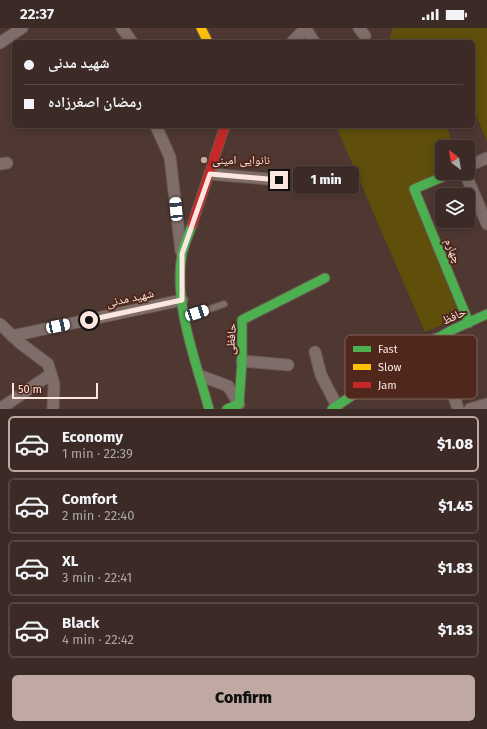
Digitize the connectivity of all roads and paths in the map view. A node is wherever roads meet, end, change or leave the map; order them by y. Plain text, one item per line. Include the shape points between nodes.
1 (22, 28) edge
2 (122, 28) edge
3 (201, 28) edge
4 (306, 28) edge
5 (131, 40) edge
6 (207, 40) edge
7 (294, 40) edge
8 (313, 40) edge
9 (0, 43) edge
10 (157, 128) edge
11 (225, 128) edge
12 (487, 158) edge
13 (475, 163) edge
14 (210, 174) junction
15 (279, 180) dead end
16 (435, 180) edge
17 (468, 180) edge
18 (487, 224) edge
19 (182, 254) junction
20 (325, 278) dead end
21 (182, 300) junction
22 (224, 304) dead end
23 (487, 314) edge
24 (184, 318) junction
25 (469, 323) junction
26 (0, 324) edge
27 (444, 335) edge
28 (12, 336) junction
29 (315, 352) dead end
30 (242, 361) junction
31 (288, 365) dead end
32 (51, 374) junction
33 (201, 376) junction
34 (348, 399) edge
35 (455, 399) edge
36 (487, 404) edge
37 (241, 406) edge
38 (335, 408) edge
39 (0, 409) edge
40 (53, 409) edge
41 (209, 409) edge
42 (227, 409) edge
43 (458, 409) edge
44 (470, 409) edge

1 - 9 street
2 - 5 street
3 - 6 street
4 - 7 street
4 - 8 street
10 - 19 street via 170,157
11 - 14 street
12 - 13 street
14 - 15 street
14 - 19 street
16 - 25 street, چهارم via 414,189
17 - 18 street
19 - 21 street
20 - 30 street, حافظی via 242,320
21 - 24 street
21 - 28 street, شهید مدنی
22 - 24 lane
23 - 25 street, حافظ
24 - 33 street
25 - 27 street, حافظ
26 - 28 street
28 - 32 street via 48,364
29 - 38 street via 321,375
30 - 31 street
30 - 37 street, حافظی
32 - 39 street
32 - 40 street via 54,384
33 - 37 street via 228,386
33 - 41 street
34 - 38 street, حافظ
35 - 43 street
36 - 44 street
37 - 42 street

